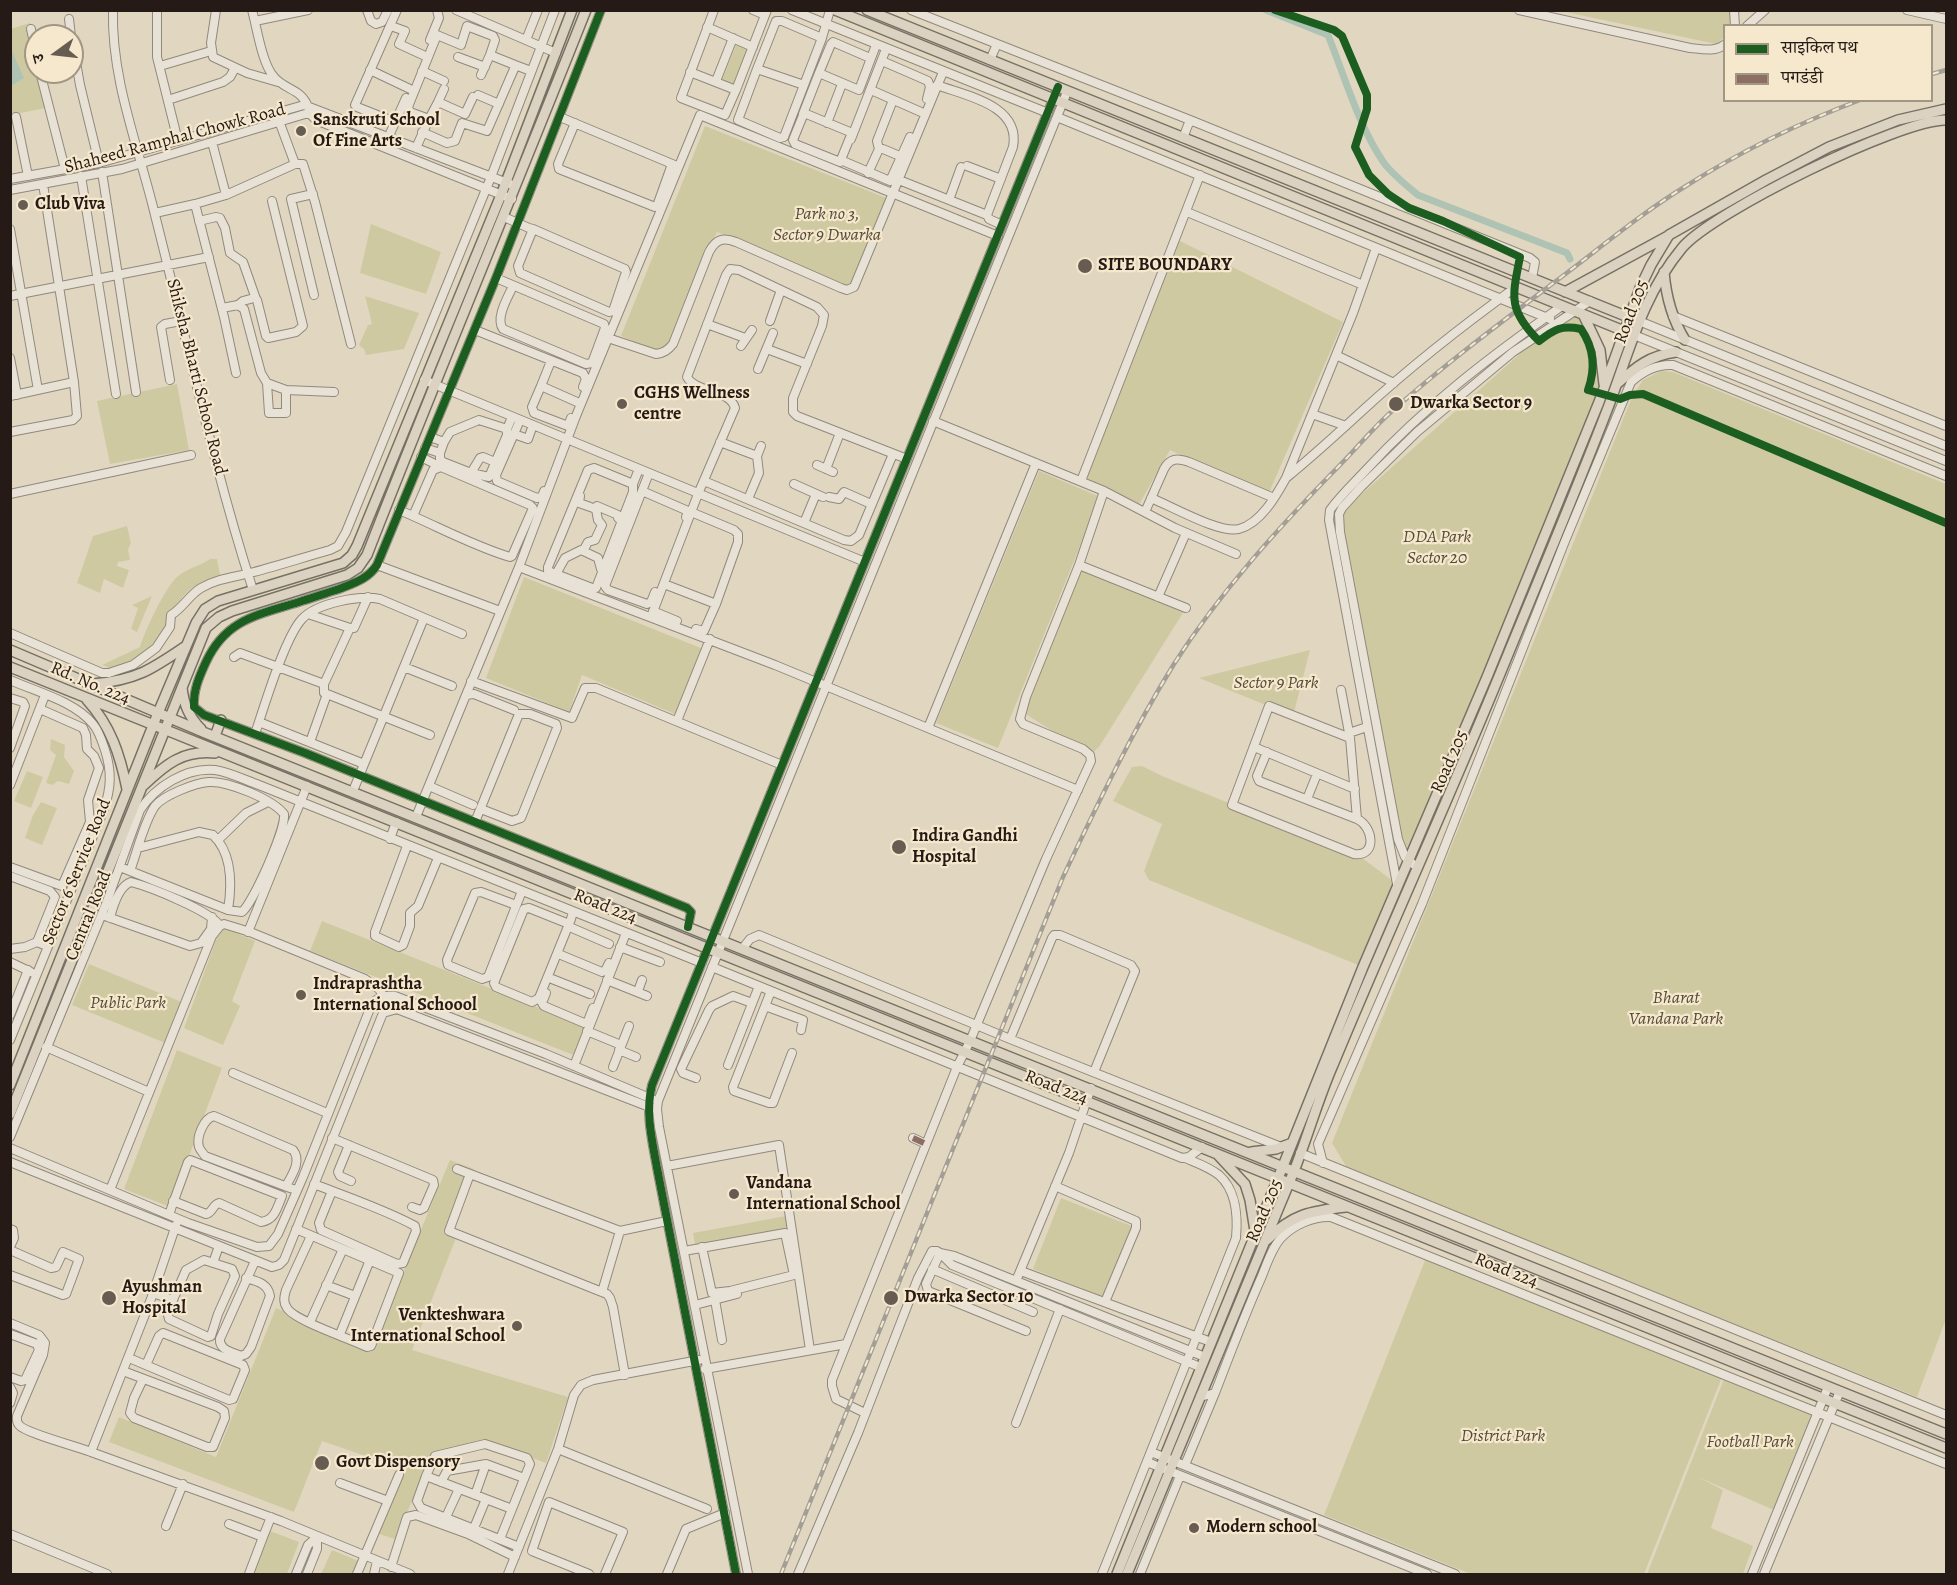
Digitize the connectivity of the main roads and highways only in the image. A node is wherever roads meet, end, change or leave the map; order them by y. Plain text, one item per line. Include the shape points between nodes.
1 (572, 10) edge
2 (586, 10) edge
3 (835, 10) edge
4 (867, 10) edge
5 (877, 12) edge
6 (889, 15) edge
7 (872, 26) junction
8 (883, 30) junction
9 (1947, 108) edge
10 (1947, 120) edge
11 (1669, 235) junction
12 (1664, 272) junction
13 (1565, 292) junction
14 (1580, 313) junction
15 (1629, 317) junction
16 (1639, 321) junction
17 (1624, 331) junction
18 (1634, 335) junction
19 (1685, 340) road end
20 (1676, 352) road end
21 (1616, 385) junction
22 (1605, 387) junction
23 (186, 646) junction
24 (10, 651) edge
25 (10, 667) edge
26 (90, 684) junction
27 (182, 686) junction
28 (84, 697) junction
29 (158, 713) junction
30 (169, 718) junction
31 (221, 720) road end
32 (153, 724) junction
33 (164, 729) junction
34 (203, 732) junction
35 (215, 736) junction
36 (224, 753) junction
37 (128, 789) junction
38 (140, 789) junction
39 (10, 1085) edge
40 (10, 1114) edge
41 (1292, 1143) junction
42 (1215, 1152) junction
43 (1249, 1153) junction
44 (1283, 1166) junction
45 (1294, 1171) junction
46 (1279, 1178) junction
47 (1288, 1183) junction
48 (1348, 1207) junction
49 (1255, 1233) junction
50 (1263, 1244) junction
51 (1947, 1434) edge
52 (1947, 1448) edge
53 (1169, 1459) junction
54 (1164, 1469) junction
55 (1117, 1575) edge
56 (1127, 1575) edge

1 - 23 main road, Central Road via 501,195 352,555 343,563 230,596 205,609
2 - 27 main road, Central Road via 367,555 347,574 219,616 206,628
3 - 7 main road
4 - 5 main road
5 - 6 main road
5 - 7 main road
6 - 8 main road
6 - 13 main road via 1067,92
7 - 8 main road
8 - 14 main road
9 - 11 main road via 1898,120 1829,147
10 - 12 main road, Road 205 via 1901,130 1769,191 1694,235
11 - 13 main road
11 - 15 main road, Road 205
12 - 16 main road, Road 205
12 - 19 main road via 1672,316
13 - 15 main road
14 - 17 main road
14 - 22 main road via 1600,350
15 - 16 main road
15 - 17 main road, Road 205
16 - 18 main road, Road 205
17 - 18 main road
17 - 22 main road, Road 205
18 - 21 main road, Road 205
20 - 21 main road via 1658,354
21 - 45 main road, Road 205 via 1478,728 1330,1070
22 - 41 main road, Road 205
23 - 26 main road via 138,676
23 - 29 main road, Central Road
24 - 26 main road, Rd. No. 224
25 - 28 main road, Rd. No. 224
26 - 29 main road, Rd. No. 224
27 - 30 main road, Central Road
27 - 34 main road via 183,702
28 - 32 main road, Rd. No. 224
28 - 37 main road via 100,715 117,746
29 - 30 main road, Rd. No. 224
29 - 32 main road, Central Road
30 - 33 main road, Central Road
30 - 34 main road, Road 224
31 - 35 main road
32 - 33 main road, Rd. No. 224
32 - 37 main road, Central Road
33 - 36 main road, Road 224
33 - 38 main road, Central Road
34 - 35 main road, Road 224
35 - 43 main road, Road 224
36 - 38 main road via 181,757 166,764
36 - 42 main road, Road 224
37 - 39 main road, Central Road
38 - 40 main road, Central Road via 80,954
41 - 43 main road
41 - 44 main road, Road 205
42 - 46 main road, Road 224
42 - 49 main road via 1245,1184
43 - 44 main road, Road 224
44 - 45 main road, Road 224
44 - 46 main road, Road 205
45 - 47 main road, Road 205
45 - 51 main road, Road 224
46 - 47 main road, Road 224
46 - 49 main road, Road 205
47 - 48 main road, Road 224
47 - 50 main road, Road 205
48 - 50 main road via 1300,1215 1281,1226
48 - 52 main road, Road 224
49 - 53 main road, Road 205 via 1200,1367
50 - 53 main road, Road 205 via 1200,1397
53 - 54 main road, Road 205
54 - 55 main road, Road 205
54 - 56 main road, Road 205

